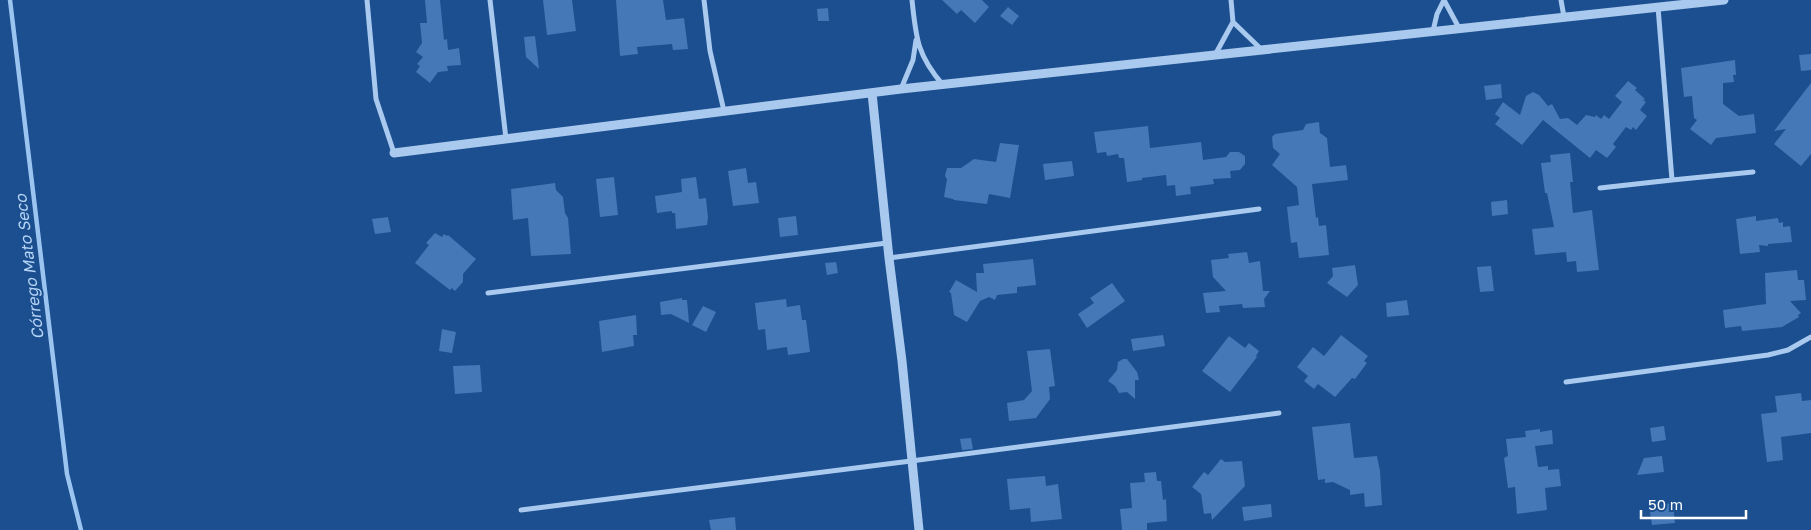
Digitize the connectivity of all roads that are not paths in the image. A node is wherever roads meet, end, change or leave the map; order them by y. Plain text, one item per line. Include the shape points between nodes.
1 (367, 0) edge
2 (490, 0) edge
3 (704, 0) edge
4 (912, 0) edge
5 (1232, 0) edge
6 (1444, 0) edge
7 (1561, 0) edge
8 (1724, 0) edge
9 (1658, 7) junction
10 (1564, 17) junction
11 (1233, 22) junction
12 (1459, 28) junction
13 (1433, 31) junction
14 (916, 38) junction
15 (1263, 51) junction
16 (1214, 56) junction
17 (944, 85) junction
18 (901, 89) junction
19 (872, 94) junction
20 (724, 112) junction
21 (506, 139) junction
22 (394, 153) joint
23 (1753, 172) dead end
24 (1672, 180) junction
25 (1600, 188) dead end
26 (1259, 209) dead end
27 (887, 243) junction
28 (889, 258) junction
29 (488, 293) dead end
30 (1811, 337) edge
31 (1566, 382) dead end
32 (1279, 413) dead end
33 (911, 461) junction
34 (521, 510) dead end
35 (919, 530) edge

1 - 22 street via 376,99
2 - 21 street
3 - 20 street via 710,51
4 - 14 street
5 - 11 street
6 - 12 street
6 - 13 street
7 - 10 street
8 - 9 street
9 - 10 street
9 - 24 street
10 - 12 street
11 - 15 street
11 - 16 street
12 - 13 street
13 - 15 street
14 - 17 street via 922,57
14 - 18 street
15 - 16 street
16 - 17 street
17 - 18 street
18 - 19 street
19 - 20 street
19 - 27 street
20 - 21 street
21 - 22 street
23 - 24 street
24 - 25 street
26 - 28 street
27 - 28 street
27 - 29 street
28 - 33 street
30 - 31 street via 1788,350 1768,355
32 - 33 street
33 - 34 street
33 - 35 street

